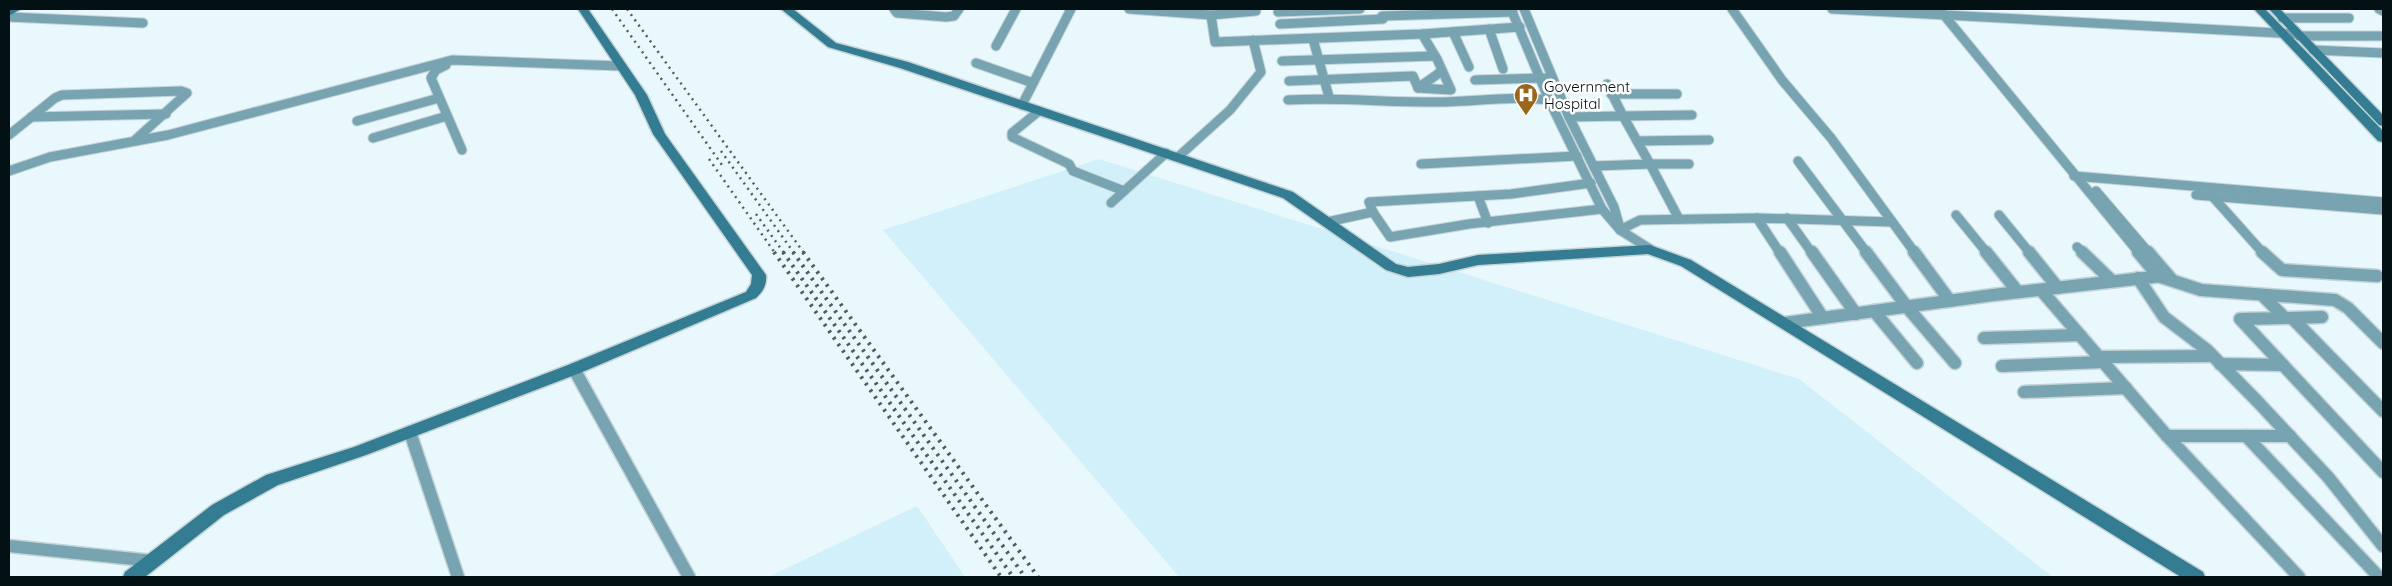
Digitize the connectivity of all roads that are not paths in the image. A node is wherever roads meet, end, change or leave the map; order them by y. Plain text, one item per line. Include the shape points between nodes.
1 (15, 9) edge
2 (583, 9) edge
3 (788, 9) edge
4 (894, 9) edge
5 (959, 9) edge
6 (1016, 9) edge
7 (1071, 9) edge
8 (1129, 9) edge
9 (1360, 9) edge
10 (1524, 9) edge
11 (1732, 9) edge
12 (1832, 9) edge
13 (1927, 9) edge
14 (2259, 9) edge
15 (2274, 9) edge
16 (2336, 9) edge
17 (2379, 9) edge
18 (1278, 10) edge
19 (1512, 10) edge
20 (1860, 10) edge
21 (1256, 11) dead end
22 (1945, 11) edge
23 (2026, 11) edge
24 (2383, 12) edge
25 (9, 13) edge
26 (1211, 15) junction
27 (1381, 15) edge
28 (9, 17) edge
29 (143, 22) dead end
30 (1280, 24) junction
31 (1520, 27) junction
32 (1489, 29) junction
33 (2288, 29) junction
34 (1453, 32) junction
35 (1422, 34) junction
36 (1390, 36) junction
37 (2383, 36) edge
38 (1282, 39) junction
39 (1313, 39) junction
40 (1253, 40) junction
41 (996, 46) dead end
42 (2313, 50) junction
43 (2379, 53) edge
44 (1435, 56) junction
45 (465, 58) junction
46 (1319, 59) junction
47 (2383, 60) edge
48 (1282, 61) dead end
49 (976, 63) dead end
50 (621, 66) junction
51 (1469, 66) dead end
52 (1503, 68) dead end
53 (1442, 71) junction
54 (1540, 78) junction
55 (1553, 78) junction
56 (1323, 79) junction
57 (1475, 80) dead end
58 (1289, 81) dead end
59 (1033, 83) junction
60 (1607, 84) dead end
61 (1418, 88) junction
62 (1611, 94) junction
63 (1677, 94) dead end
64 (1329, 97) junction
65 (440, 98) junction
66 (1288, 100) dead end
67 (1549, 100) junction
68 (1022, 105) junction
69 (1039, 110) junction
70 (166, 114) junction
71 (1692, 115) dead end
72 (447, 116) junction
73 (1622, 116) junction
74 (31, 117) junction
75 (1569, 117) junction
76 (357, 121) dead end
77 (2383, 122) edge
78 (9, 135) edge
79 (373, 138) dead end
80 (2383, 138) edge
81 (1709, 140) dead end
82 (133, 141) junction
83 (1638, 141) junction
84 (462, 150) dead end
85 (1172, 155) junction
86 (1577, 156) junction
87 (1798, 161) dead end
88 (1421, 164) dead end
89 (1650, 164) junction
90 (1689, 164) dead end
91 (1594, 166) junction
92 (9, 171) edge
93 (2083, 181) junction
94 (1591, 183) junction
95 (1124, 191) junction
96 (1478, 196) junction
97 (2213, 197) junction
98 (2383, 202) edge
99 (1110, 203) dead end
100 (1602, 209) junction
101 (2383, 210) edge
102 (1373, 212) junction
103 (1999, 214) dead end
104 (1956, 215) dead end
105 (1679, 218) junction
106 (1757, 218) junction
107 (1787, 218) junction
108 (1327, 222) junction
109 (1846, 222) junction
110 (1892, 222) junction
111 (1488, 223) junction
112 (1620, 230) junction
113 (2077, 247) dead end
114 (1650, 249) junction
115 (2163, 276) junction
116 (2377, 276) dead end
117 (2138, 278) junction
118 (2112, 281) junction
119 (2058, 288) junction
120 (2041, 290) junction
121 (2018, 292) junction
122 (2264, 297) junction
123 (1950, 301) junction
124 (1907, 307) junction
125 (1874, 311) junction
126 (1856, 314) junction
127 (2322, 317) dead end
128 (1823, 318) junction
129 (2288, 318) junction
130 (1785, 323) junction
131 (2080, 335) junction
132 (1984, 338) dead end
133 (2383, 343) edge
134 (2101, 360) junction
135 (2216, 360) junction
136 (1917, 363) dead end
137 (1955, 363) dead end
138 (2283, 365) junction
139 (2002, 366) dead end
140 (574, 369) junction
141 (2126, 388) junction
142 (2024, 392) dead end
143 (2383, 411) edge
144 (410, 432) junction
145 (2166, 436) junction
146 (2246, 436) junction
147 (2290, 436) junction
148 (2383, 472) edge
149 (2378, 532) edge
150 (9, 546) edge
151 (2383, 546) edge
152 (153, 561) junction
153 (132, 577) edge
154 (458, 577) edge
155 (689, 577) edge
156 (2196, 577) edge
157 (2299, 577) edge
158 (2380, 577) edge

1 - 25 street
2 - 50 street
3 - 68 street via 832,45 904,65
4 - 5 street via 897,13 946,17 954,16
6 - 41 street
7 - 59 street
8 - 26 street
9 - 18 street
10 - 55 street
11 - 110 street via 1782,80
12 - 20 street
13 - 22 street
14 - 33 street
15 - 33 street
16 - 33 street via 2349,18
17 - 24 street
18 - 30 street
19 - 27 street
19 - 31 street
20 - 22 street
21 - 26 street
22 - 23 street
22 - 33 street
22 - 93 street
23 - 33 street
26 - 40 street via 1215,42
27 - 30 street
27 - 36 street
28 - 29 street
30 - 38 street
31 - 32 street
31 - 54 street
32 - 34 street
32 - 52 street
33 - 37 street
33 - 42 street
33 - 80 street
34 - 35 street
34 - 51 street
35 - 36 street
35 - 44 street
36 - 39 street
38 - 39 street
38 - 40 street
39 - 46 street
40 - 85 street via 1261,72 1230,110
42 - 43 street
42 - 77 street
43 - 47 street
44 - 46 street
44 - 53 street
45 - 50 street
45 - 65 street via 432,74
45 - 82 street
46 - 48 street
46 - 56 street
49 - 59 street
50 - 140 street via 641,95 660,134 759,275 760,283 751,295
53 - 61 street
53 - 61 street via 1451,90
54 - 55 street
54 - 57 street
54 - 67 street
55 - 75 street
56 - 58 street
56 - 61 street via 1413,76
56 - 64 street
59 - 68 street
60 - 62 street
62 - 63 street
62 - 73 street
64 - 66 street
64 - 67 street via 1414,102 1505,98
65 - 72 street
65 - 76 street
67 - 86 street
68 - 69 street
69 - 85 street
69 - 95 street via 1012,133 1012,137 1069,164 1075,172
70 - 74 street
70 - 74 street via 188,93 66,95 55,98
70 - 82 street
71 - 73 street
72 - 79 street
72 - 84 street
73 - 75 street
73 - 83 street
74 - 78 street
75 - 91 street
81 - 83 street
82 - 92 street via 50,157
83 - 89 street
85 - 95 street
85 - 108 street via 1288,195
86 - 88 street
86 - 94 street
87 - 109 street
89 - 90 street
89 - 91 street
89 - 105 street
91 - 112 street via 1614,207
93 - 97 street
93 - 98 street
93 - 115 street
94 - 96 street
94 - 100 street
95 - 99 street
96 - 102 street via 1369,202
96 - 111 street
97 - 101 street
97 - 116 street via 2282,270
100 - 111 street
100 - 112 street
102 - 108 street
102 - 111 street via 1390,237 1447,226
103 - 119 street
104 - 121 street
105 - 106 street
105 - 112 street via 1640,220
106 - 107 street
106 - 128 street
107 - 109 street
107 - 126 street
108 - 114 street via 1391,268 1408,272 1478,260
109 - 110 street
109 - 124 street
110 - 123 street
112 - 114 street
113 - 118 street
114 - 130 street via 1686,263
115 - 117 street
115 - 122 street via 2176,285
117 - 118 street
117 - 135 street via 2164,317
118 - 119 street
119 - 120 street
120 - 121 street
120 - 131 street
121 - 123 street
122 - 129 street
122 - 133 street via 2335,300 2348,308
123 - 124 street
124 - 125 street
124 - 137 street
125 - 126 street
125 - 136 street
126 - 128 street
127 - 129 street
128 - 130 street
129 - 138 street via 2240,319
129 - 143 street
130 - 156 street
131 - 132 street
131 - 134 street
134 - 135 street
134 - 139 street
134 - 141 street
135 - 138 street
135 - 147 street
138 - 148 street
140 - 144 street
140 - 155 street
141 - 142 street
141 - 145 street
144 - 152 street via 272,480 240,496
144 - 154 street
145 - 146 street
145 - 157 street
146 - 147 street
146 - 158 street
147 - 149 street
149 - 151 street
150 - 152 street
152 - 153 street

